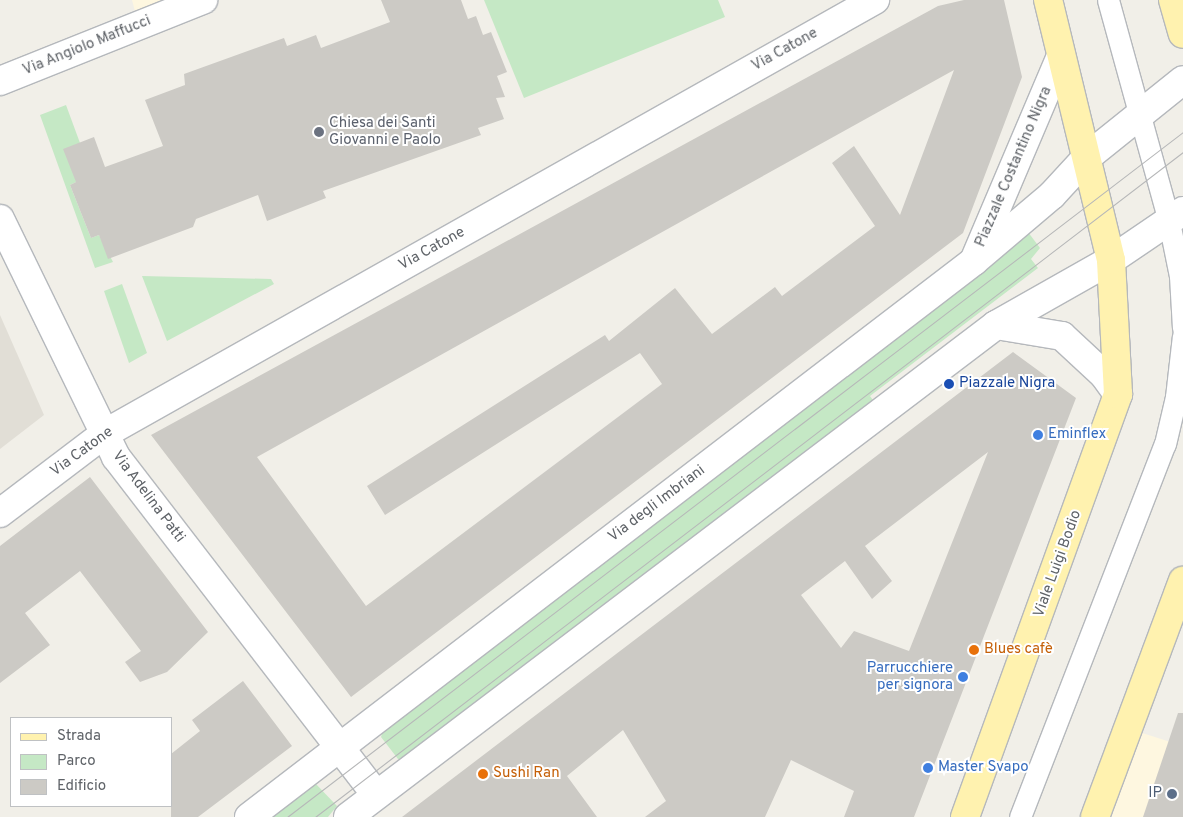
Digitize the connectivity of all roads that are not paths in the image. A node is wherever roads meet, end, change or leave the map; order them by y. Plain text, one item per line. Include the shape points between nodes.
1 (203, 0) edge
2 (875, 0) edge
3 (1048, 0) edge
4 (1108, 0) edge
5 (1173, 0) edge
6 (1183, 34) edge
7 (1061, 56) junction
8 (1183, 80) edge
9 (0, 81) edge
10 (1140, 115) junction
11 (1086, 158) junction
12 (1176, 216) edge
13 (0, 219) edge
14 (1111, 260) junction
15 (974, 261) junction
16 (996, 325) junction
17 (1183, 328) edge
18 (1183, 336) edge
19 (1118, 394) junction
20 (104, 434) junction
21 (0, 513) edge
22 (1183, 582) edge
23 (340, 748) junction
24 (376, 795) junction
25 (248, 817) edge
26 (348, 817) edge
27 (965, 817) edge
28 (1020, 817) edge
29 (1096, 817) edge

1 - 9 street, Via Angiolo Maffucci
2 - 20 street, Via Catone
3 - 7 main road
4 - 10 lane
5 - 6 main road
7 - 11 main road, Piazzale Costantino Nigra
7 - 15 street, Piazzale Costantino Nigra
8 - 10 street, Piazzale Costantino Nigra
10 - 11 street, Piazzale Costantino Nigra
10 - 12 lane
11 - 14 main road, Piazzale Costantino Nigra
11 - 15 street, Piazzale Costantino Nigra via 1052,195
12 - 14 street
12 - 17 lane
13 - 20 street, Via Adelina Patti
14 - 16 street
14 - 19 main road, Piazzale Costantino Nigra
15 - 23 street, Via degli Imbriani
16 - 19 street via 1062,336 1104,374
16 - 24 street
18 - 28 lane via 1173,413 1159,459
19 - 27 main road, Viale Luigi Bodio
20 - 21 street, Via Catone
20 - 23 street, Via Adelina Patti via 116,457
22 - 29 main road
23 - 24 street
23 - 25 street, Via degli Imbriani
24 - 26 street

